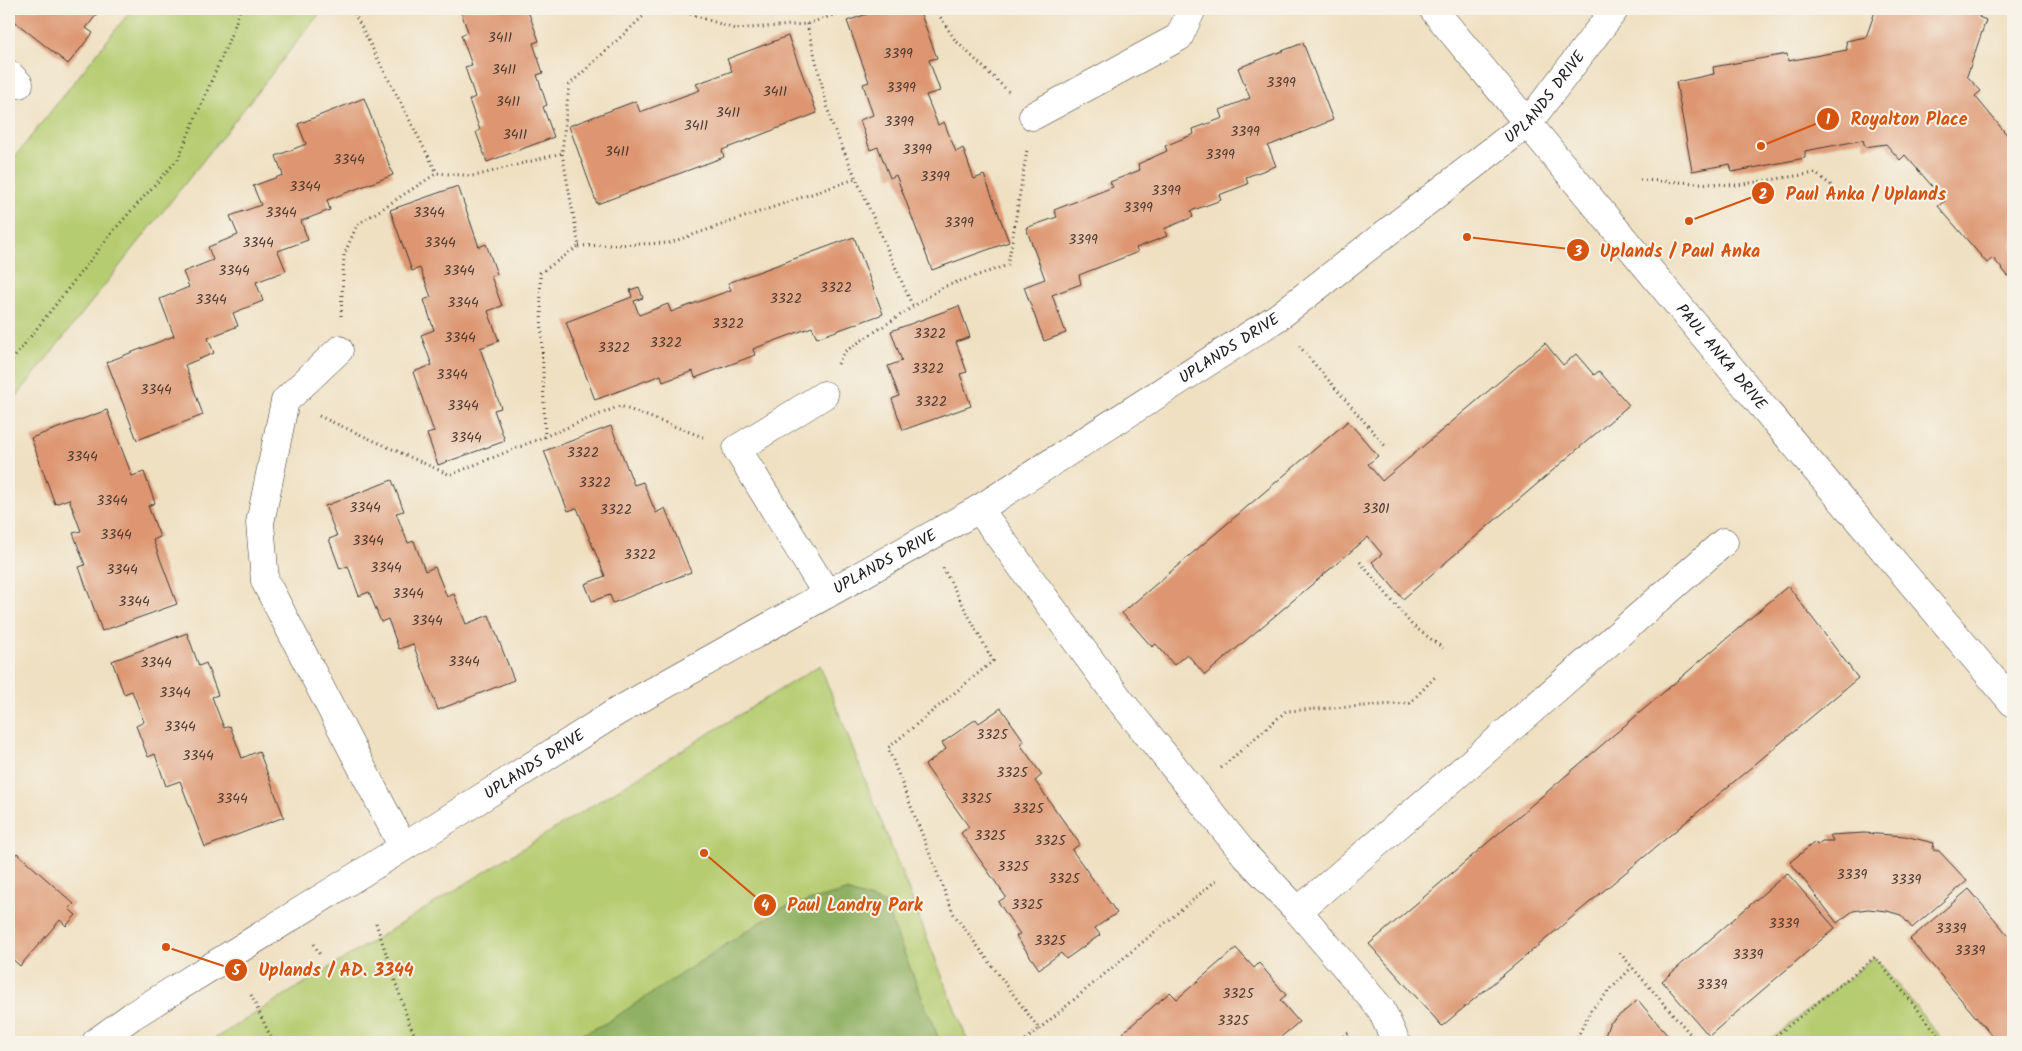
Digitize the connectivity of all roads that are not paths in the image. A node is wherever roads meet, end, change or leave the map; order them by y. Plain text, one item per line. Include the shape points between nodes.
1 (1192, 9) edge
2 (1433, 9) edge
3 (1615, 9) edge
4 (1033, 116) road end
5 (1528, 123) junction
6 (339, 350) road end
7 (824, 395) road end
8 (979, 509) junction
9 (1724, 542) dead end
10 (827, 594) junction
11 (2013, 703) edge
12 (403, 847) junction
13 (1298, 911) junction
14 (96, 1042) edge
15 (1396, 1042) edge

1 - 4 street via 1179,37
2 - 5 street, PAUL ANKA DRIVE
3 - 5 street, UPLANDS DRIVE
5 - 8 street, UPLANDS DRIVE via 1278,317
5 - 11 street, PAUL ANKA DRIVE
6 - 12 street via 285,401 260,523 265,581
7 - 10 street via 737,449
8 - 10 street, UPLANDS DRIVE
8 - 13 street via 1119,699 1246,856
9 - 13 street
10 - 12 street, UPLANDS DRIVE via 618,711
12 - 14 street, UPLANDS DRIVE via 132,1016
13 - 15 street via 1381,1009

